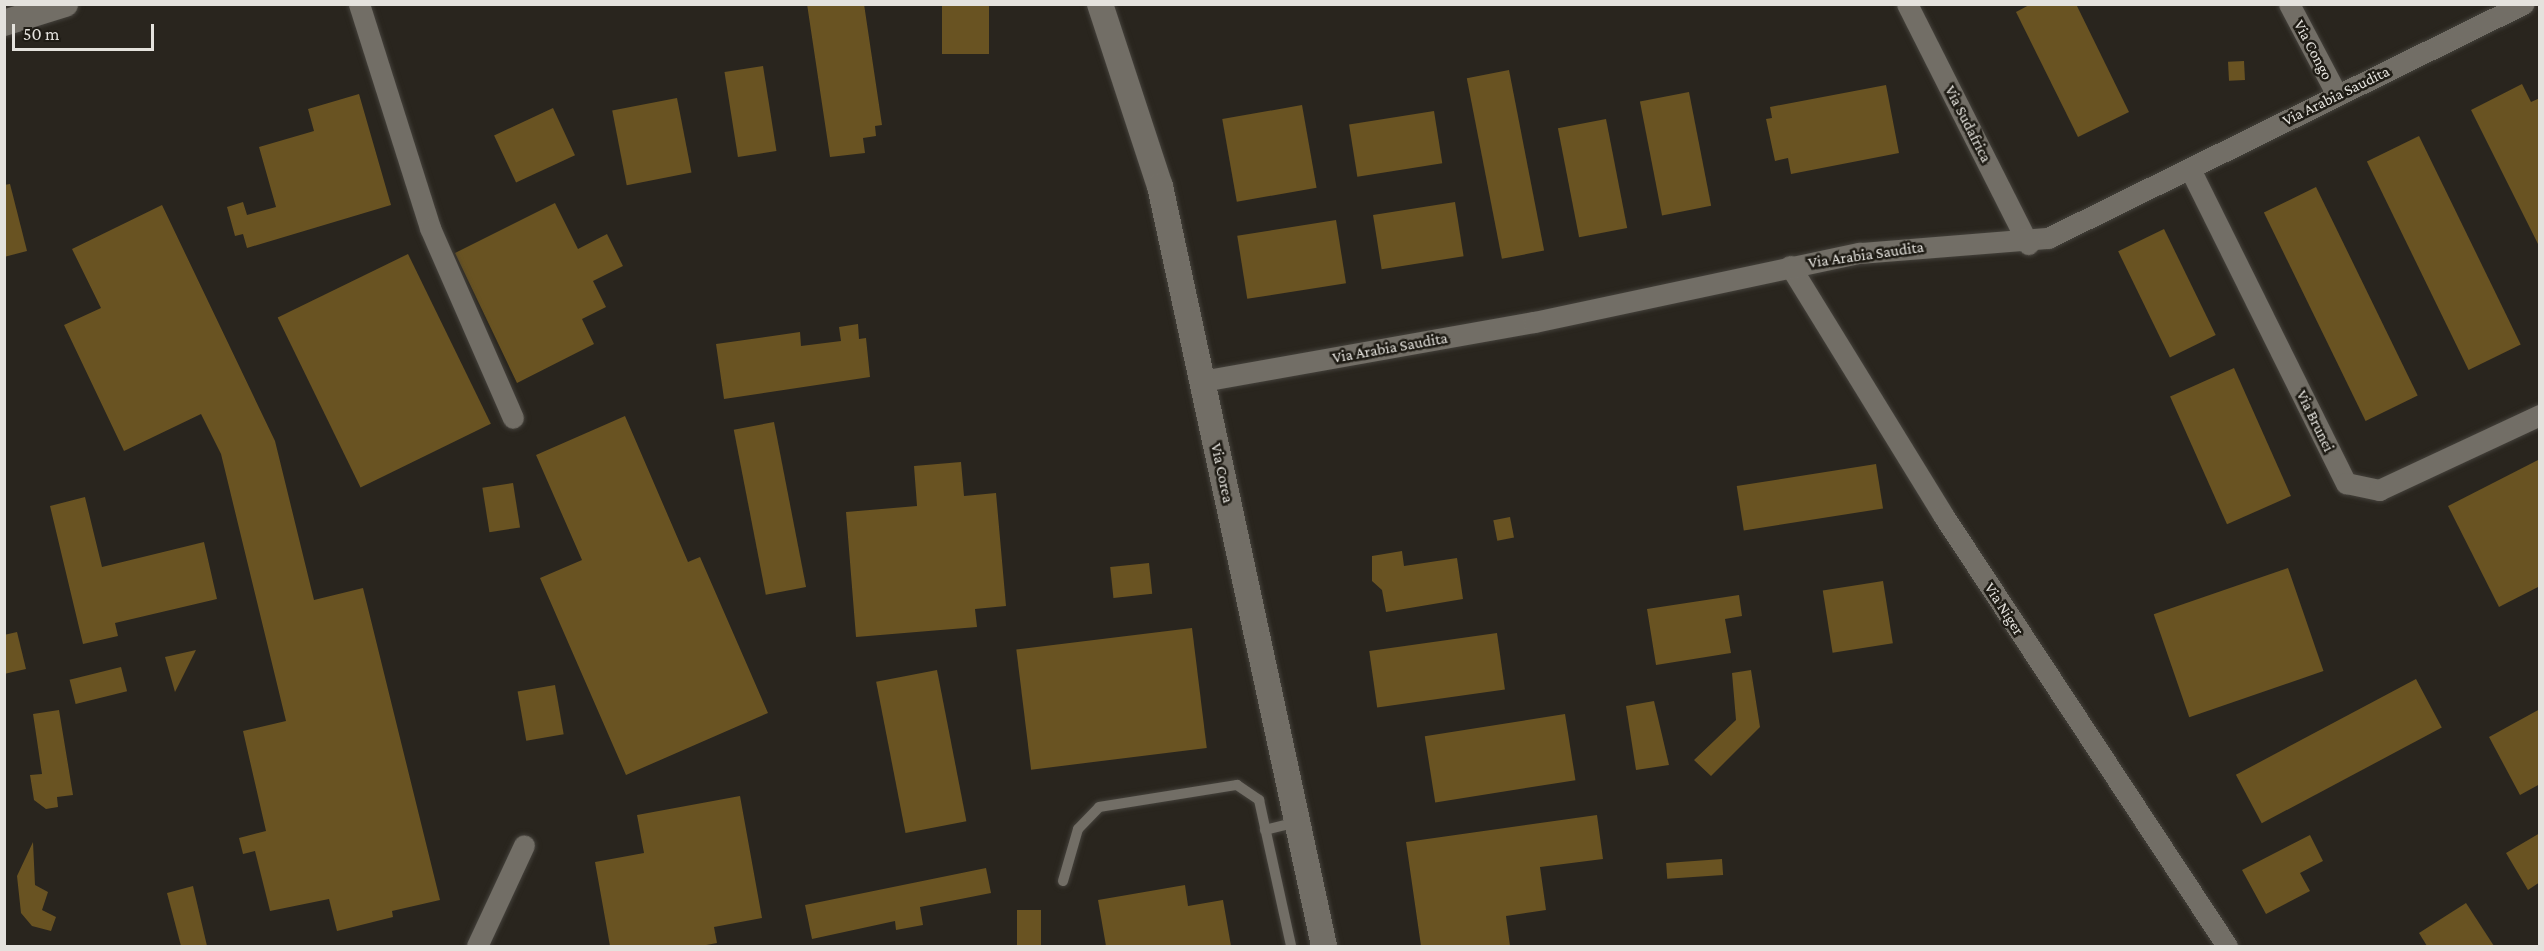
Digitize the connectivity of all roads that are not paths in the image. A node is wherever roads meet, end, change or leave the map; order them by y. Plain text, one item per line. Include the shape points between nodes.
1 (65, 4) edge
2 (359, 4) edge
3 (1100, 4) edge
4 (1907, 4) edge
5 (2289, 4) edge
6 (2523, 4) edge
7 (4, 23) edge
8 (2337, 95) junction
9 (2190, 169) junction
10 (2028, 244) junction
11 (1790, 266) junction
12 (1202, 381) junction
13 (2540, 415) edge
14 (513, 418) dead end
15 (1298, 822) junction
16 (1265, 830) junction
17 (524, 845) dead end
18 (1063, 881) dead end
19 (477, 946) edge
20 (1291, 946) edge
21 (1324, 946) edge
22 (2226, 946) edge

1 - 7 street
2 - 14 street via 430,228
3 - 12 street, Via Corea via 1144,124
4 - 10 street, Via Sudafrica
5 - 8 street, Via Congo
6 - 8 street, Via Arabia Saudita
8 - 9 street, Via Arabia Saudita
9 - 10 street, Via Arabia Saudita via 2080,225
9 - 13 street, Via Brunei via 2346,483 2379,490
10 - 11 street, Via Arabia Saudita via 1914,246
11 - 12 street, Via Arabia Saudita via 1534,322
11 - 22 street, Via Niger via 1943,515
12 - 15 street, Via Corea
15 - 16 lane
15 - 21 street, Via Corea
16 - 18 lane via 1259,800 1237,785 1099,807 1078,829
16 - 20 lane
17 - 19 street

